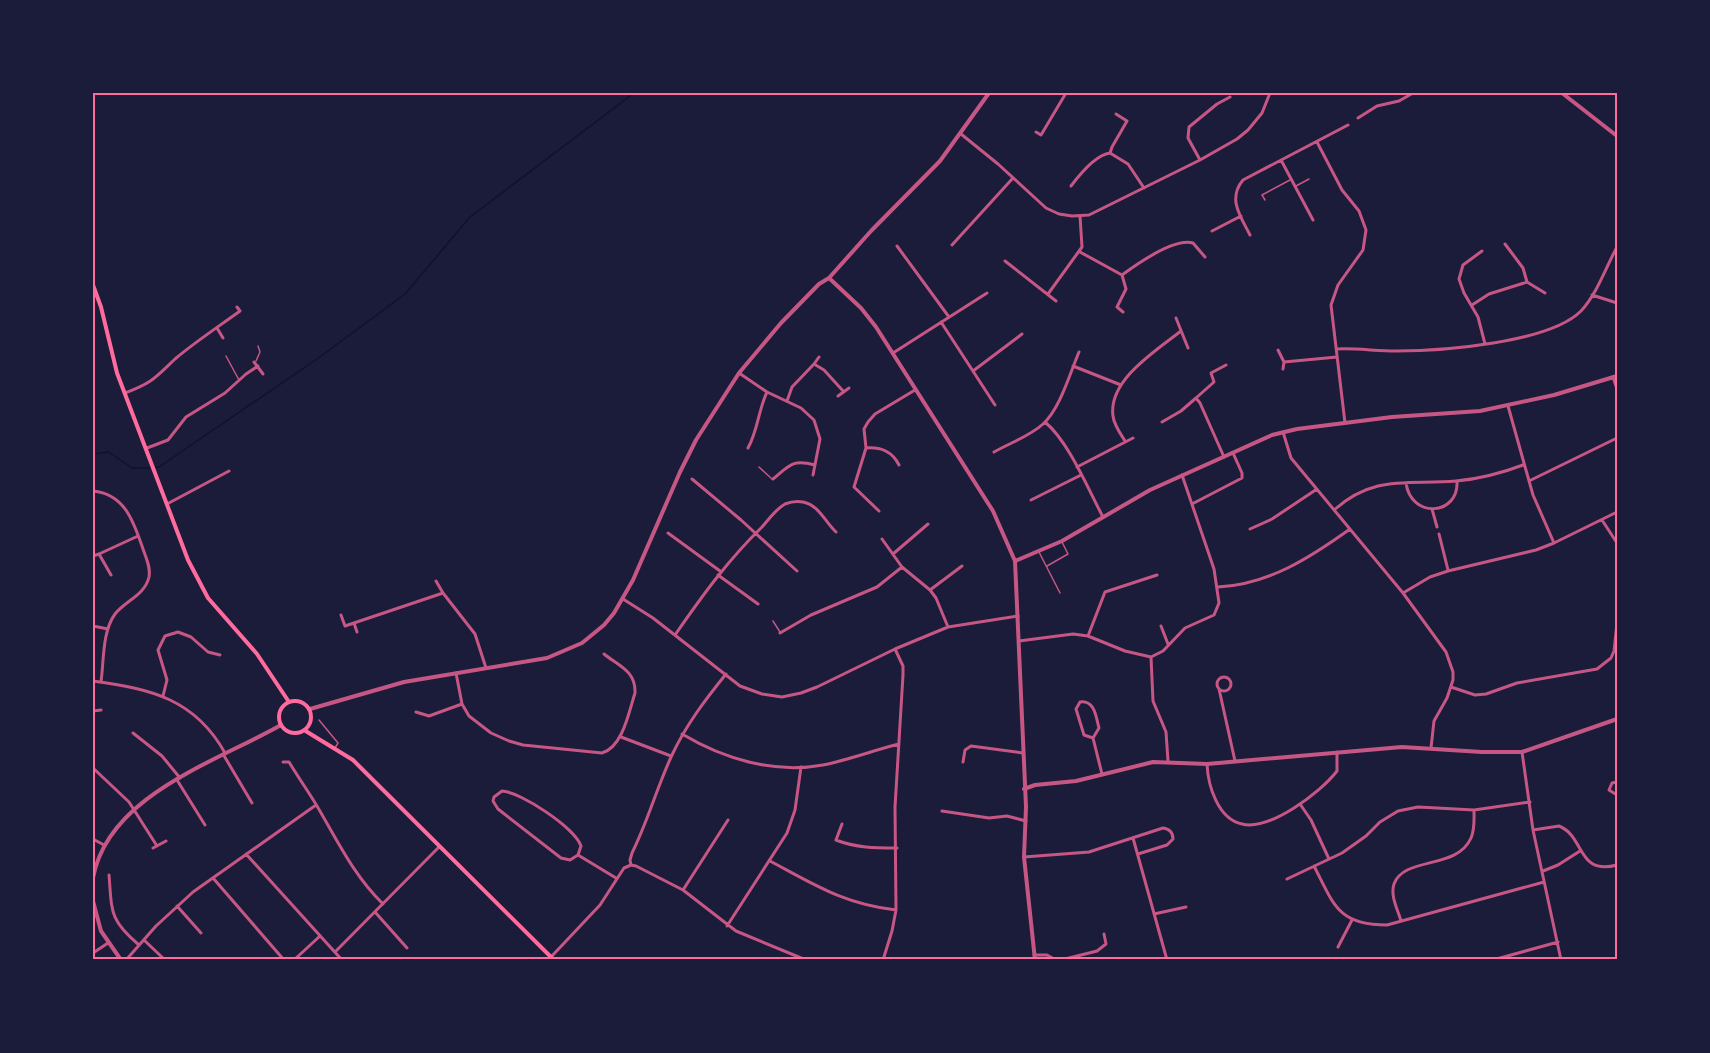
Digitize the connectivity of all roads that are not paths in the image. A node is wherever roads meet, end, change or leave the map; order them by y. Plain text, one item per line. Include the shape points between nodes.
1 (989, 93) edge
2 (1066, 93) edge
3 (1270, 93) edge
4 (1413, 93) edge
5 (1562, 93) edge
6 (1230, 97) dead end
7 (1116, 114) dead end
8 (1358, 118) dead end
9 (1348, 125) dead end
10 (1036, 132) dead end
11 (961, 134) junction
12 (1617, 136) edge
13 (1317, 142) junction
14 (1110, 153) junction
15 (1200, 160) junction
16 (1281, 160) junction
17 (1013, 178) junction
18 (1309, 178) dead end
19 (1291, 180) junction
20 (1071, 186) dead end
21 (1295, 187) junction
22 (1144, 188) junction
23 (1265, 200) dead end
24 (1080, 216) junction
25 (1240, 216) junction
26 (1313, 220) dead end
27 (1212, 231) dead end
28 (1250, 235) dead end
29 (1505, 244) dead end
30 (952, 245) dead end
31 (897, 246) dead end
32 (1617, 247) edge
33 (1482, 250) dead end
34 (1080, 252) junction
35 (1211, 256) dead end
36 (1205, 257) junction
37 (1005, 261) dead end
38 (1203, 263) dead end
39 (1122, 275) junction
40 (829, 278) junction
41 (1527, 282) junction
42 (93, 285) edge
43 (987, 293) dead end
44 (1545, 293) dead end
45 (1048, 294) junction
46 (1592, 295) junction
47 (1056, 301) dead end
48 (1617, 303) edge
49 (1472, 305) junction
50 (237, 307) dead end
51 (1118, 307) junction
52 (1114, 312) dead end
53 (1123, 312) dead end
54 (949, 317) junction
55 (1176, 318) dead end
56 (941, 322) junction
57 (217, 328) junction
58 (1181, 331) junction
59 (1022, 334) dead end
60 (223, 338) dead end
61 (1485, 344) junction
62 (258, 346) dead end
63 (1188, 348) dead end
64 (1336, 349) junction
65 (1278, 350) dead end
66 (1079, 352) dead end
67 (894, 354) junction
68 (226, 356) dead end
69 (819, 357) dead end
70 (1337, 357) junction
71 (254, 362) joint
72 (1284, 362) junction
73 (814, 364) junction
74 (1226, 365) dead end
75 (258, 366) junction
76 (1073, 366) junction
77 (1283, 369) dead end
78 (973, 371) junction
79 (740, 373) junction
80 (263, 374) dead end
81 (1615, 377) edge
82 (239, 381) junction
83 (1121, 385) junction
84 (849, 388) dead end
85 (917, 389) junction
86 (1617, 389) edge
87 (767, 392) junction
88 (844, 392) junction
89 (125, 393) junction
90 (838, 396) dead end
91 (1196, 398) junction
92 (787, 401) junction
93 (995, 405) dead end
94 (1508, 406) junction
95 (1045, 422) junction
96 (1162, 422) dead end
97 (1345, 423) junction
98 (1283, 432) junction
99 (1133, 438) dead end
100 (1617, 438) edge
101 (1125, 441) junction
102 (147, 448) junction
103 (748, 448) dead end
104 (866, 448) junction
105 (994, 452) dead end
106 (1233, 453) junction
107 (1224, 457) junction
108 (815, 465) junction
109 (899, 465) dead end
110 (1524, 465) junction
111 (759, 467) dead end
112 (1077, 467) junction
113 (230, 471) dead end
114 (813, 475) dead end
115 (1081, 475) junction
116 (1182, 475) junction
117 (692, 479) dead end
118 (773, 479) joint
119 (1457, 481) junction
120 (1529, 482) junction
121 (1406, 483) junction
122 (854, 487) junction
123 (1317, 489) junction
124 (93, 491) edge
125 (851, 492) dead end
126 (1031, 500) dead end
127 (167, 504) junction
128 (1192, 504) junction
129 (873, 505) junction
130 (869, 509) dead end
131 (1432, 509) junction
132 (1334, 510) junction
133 (879, 511) dead end
134 (1617, 512) edge
135 (1103, 517) junction
136 (1602, 520) junction
137 (928, 524) dead end
138 (1437, 527) dead end
139 (1250, 529) dead end
140 (1350, 529) junction
141 (836, 532) dead end
142 (668, 533) dead end
143 (755, 533) junction
144 (1438, 534) dead end
145 (138, 536) junction
146 (882, 538) dead end
147 (1062, 541) junction
148 (1554, 543) junction
149 (1617, 543) edge
150 (1039, 551) junction
151 (99, 554) junction
152 (893, 554) junction
153 (93, 556) edge
154 (1015, 561) junction
155 (962, 566) dead end
156 (1046, 566) junction
157 (902, 567) junction
158 (1448, 571) junction
159 (797, 572) dead end
160 (719, 573) junction
161 (111, 575) dead end
162 (1157, 575) dead end
163 (436, 580) dead end
164 (1218, 587) junction
165 (930, 590) junction
166 (1060, 592) dead end
167 (443, 593) junction
168 (1403, 593) junction
169 (623, 599) junction
170 (758, 604) dead end
171 (341, 615) dead end
172 (1018, 616) junction
173 (773, 621) dead end
174 (354, 623) junction
175 (1617, 623) edge
176 (93, 626) edge
177 (1161, 626) dead end
178 (948, 627) junction
179 (108, 629) junction
180 (357, 632) dead end
181 (780, 633) joint
182 (675, 635) junction
183 (1088, 636) junction
184 (1020, 641) junction
185 (1168, 645) junction
186 (895, 649) junction
187 (604, 654) dead end
188 (220, 655) dead end
189 (1151, 657) junction
190 (486, 668) junction
191 (456, 673) junction
192 (726, 674) junction
193 (93, 681) edge
194 (101, 682) junction
195 (1451, 687) junction
196 (1219, 689) junction
197 (163, 696) junction
198 (289, 702) junction
199 (462, 704) junction
200 (310, 709) junction
201 (101, 710) dead end
202 (93, 711) edge
203 (417, 712) dead end
204 (429, 716) junction
205 (1617, 719) edge
206 (320, 720) dead end
207 (429, 721) dead end
208 (281, 725) junction
209 (326, 729) junction
210 (303, 730) junction
211 (323, 732) dead end
212 (133, 733) dead end
213 (682, 734) junction
214 (621, 736) junction
215 (1093, 738) junction
216 (900, 744) junction
217 (1431, 748) junction
218 (334, 749) junction
219 (1337, 752) junction
220 (1522, 752) junction
221 (1023, 753) junction
222 (224, 754) junction
223 (671, 756) junction
224 (291, 758) dead end
225 (1168, 761) junction
226 (1235, 761) junction
227 (284, 762) dead end
228 (288, 762) junction
229 (963, 762) dead end
230 (1206, 764) junction
231 (801, 767) junction
232 (93, 768) edge
233 (1102, 774) junction
234 (178, 779) junction
235 (1617, 782) edge
236 (1024, 789) junction
237 (1617, 795) edge
238 (252, 802) dead end
239 (1530, 802) junction
240 (1300, 804) junction
241 (316, 805) junction
242 (135, 809) junction
243 (1474, 810) junction
244 (942, 811) dead end
245 (728, 820) dead end
246 (1026, 821) junction
247 (842, 824) dead end
248 (205, 825) dead end
249 (1533, 830) junction
250 (1132, 838) junction
251 (93, 839) edge
252 (166, 841) dead end
253 (104, 845) junction
254 (157, 846) junction
255 (439, 847) junction
256 (153, 848) dead end
257 (897, 848) junction
258 (1580, 851) junction
259 (246, 854) junction
260 (1138, 854) junction
261 (578, 855) junction
262 (1024, 857) junction
263 (1329, 859) junction
264 (771, 861) junction
265 (631, 865) junction
266 (1617, 865) edge
267 (1314, 866) junction
268 (1543, 871) junction
269 (109, 875) dead end
270 (93, 878) edge
271 (213, 878) junction
272 (616, 878) junction
273 (1287, 879) dead end
274 (1544, 882) junction
275 (683, 890) junction
276 (93, 901) edge
277 (383, 904) junction
278 (177, 906) junction
279 (1186, 907) dead end
280 (896, 910) junction
281 (375, 912) junction
282 (1154, 914) junction
283 (1352, 920) junction
284 (1401, 921) junction
285 (727, 926) junction
286 (201, 933) dead end
287 (1104, 934) dead end
288 (320, 936) junction
289 (144, 940) junction
290 (1558, 942) junction
291 (108, 943) junction
292 (139, 945) junction
293 (1338, 947) dead end
294 (407, 948) dead end
295 (335, 952) junction
296 (93, 953) edge
297 (1034, 958) edge
298 (553, 959) edge
299 (123, 960) edge
300 (165, 960) edge
301 (284, 960) edge
302 (294, 960) edge
303 (342, 960) edge
304 (806, 960) edge
305 (883, 960) edge
306 (1056, 960) edge
307 (1061, 960) edge
308 (1167, 960) edge
309 (1493, 960) edge
310 (1561, 960) edge

1 - 11 street
2 - 10 street via 1041,135
3 - 15 street via 1262,113 1248,130
4 - 8 street via 1377,106
5 - 12 street
6 - 15 street via 1189,127 1188,138
7 - 14 street via 1126,121
9 - 13 street
11 - 17 street
11 - 40 street
13 - 16 street
13 - 64 street via 1342,190 1359,211 1366,230 1363,250 1332,300
14 - 20 street via 1101,156
14 - 22 street via 1128,164
15 - 22 street
16 - 19 street
16 - 25 street via 1239,184 1235,200
17 - 24 street via 1046,208
17 - 30 street
18 - 21 lane
19 - 21 street
19 - 23 lane via 1262,195
21 - 26 street
22 - 24 street via 1100,211
24 - 34 street
25 - 27 street
25 - 28 street
29 - 41 street via 1523,268
31 - 54 street
32 - 46 street
33 - 49 street via 1460,272 1460,285
34 - 39 street
34 - 45 street
35 - 36 street
36 - 38 street
36 - 39 street via 1193,243 1182,242
37 - 45 street
39 - 51 street via 1126,289
40 - 67 street via 861,308
40 - 79 street via 780,323
41 - 44 street
41 - 49 street via 1489,294
42 - 89 main road
43 - 54 street
45 - 47 street
46 - 48 street
46 - 61 street via 1581,311 1567,321 1540,332
49 - 61 street
50 - 57 street via 240,311
51 - 52 street
51 - 53 street
54 - 56 street
55 - 58 street
56 - 67 street
56 - 78 street
57 - 60 street
57 - 89 street via 146,386
58 - 63 street
58 - 83 street via 1139,364
59 - 78 street
61 - 64 street via 1396,351
62 - 71 lane via 260,351
64 - 70 street
65 - 72 street
66 - 76 street
67 - 85 street
68 - 82 lane
69 - 73 street
70 - 72 street
70 - 97 street
71 - 75 street
72 - 77 street
73 - 88 street
73 - 92 street via 792,387
74 - 91 street via 1210,373 1214,382
75 - 80 street
75 - 82 street
76 - 83 street
76 - 95 street
78 - 93 street
79 - 87 street
79 - 169 street via 680,472
81 - 86 street
81 - 94 street
82 - 102 street via 186,417 168,440
83 - 101 street via 1113,417
84 - 88 street
85 - 104 street via 868,422 864,429
85 - 154 street via 993,511
87 - 92 street
87 - 103 street
88 - 90 street
89 - 102 main road
91 - 96 street
91 - 107 street
92 - 108 street via 809,414 818,430
94 - 97 street
94 - 110 street
95 - 105 street
95 - 112 street via 1053,428
97 - 98 street
98 - 106 street
98 - 123 street via 1291,458
99 - 101 street
100 - 120 street
101 - 112 street
102 - 127 main road
104 - 109 street via 879,447 894,455
104 - 122 street
106 - 107 street
106 - 128 street via 1242,478
107 - 116 street
108 - 114 street
108 - 118 street via 797,461
110 - 119 street
110 - 120 street
111 - 118 lane
112 - 115 street
113 - 127 street
115 - 126 street
115 - 135 street
116 - 128 street
116 - 135 street
117 - 143 street
119 - 121 street
119 - 131 street via 1454,498
120 - 148 street
121 - 131 street via 1412,500
121 - 132 street via 1365,489
122 - 125 street
122 - 129 street
123 - 132 street
123 - 139 street
124 - 145 street via 110,495 124,507
127 - 198 main road via 199,583 217,610 257,654
128 - 164 street
129 - 130 street
129 - 133 street
131 - 138 street
132 - 140 street
134 - 136 street
135 - 147 street
136 - 148 street
136 - 149 street
137 - 152 street
140 - 164 street via 1293,566 1255,580
140 - 168 street
141 - 143 street via 815,507 801,501 787,503
142 - 160 street
143 - 159 street
143 - 160 street
144 - 158 street
145 - 151 street
145 - 179 street via 149,576 141,591 116,613
146 - 152 street
147 - 150 street
147 - 156 lane via 1068,555
148 - 158 street
150 - 154 street
150 - 156 lane
151 - 153 street
151 - 161 street
152 - 157 street
154 - 172 street
155 - 165 street
156 - 166 lane
157 - 165 street
157 - 181 street via 877,587
158 - 168 street
160 - 170 street
160 - 182 street
162 - 183 street via 1105,592
163 - 167 street
164 - 185 street via 1219,603 1214,615 1185,628
165 - 178 street
167 - 174 street
167 - 190 street via 475,634
168 - 195 street via 1446,652 1453,672
169 - 182 street
169 - 190 street via 604,625 582,643 547,658
171 - 174 street via 345,626
172 - 178 street
172 - 184 street
173 - 181 lane
174 - 180 street
175 - 195 street via 1614,651 1608,662 1597,669 1517,682 1486,694
176 - 179 street
177 - 185 street
178 - 186 street
179 - 194 street
182 - 192 street
183 - 184 street via 1073,634
183 - 189 street
184 - 221 street
185 - 189 street
186 - 192 street via 817,687 782,697 752,691
186 - 216 street via 903,666
187 - 214 street via 627,670 635,685
188 - 197 street via 203,649 185,633 165,636 158,650 167,680
189 - 225 street via 1152,691 1166,732
190 - 191 street
191 - 199 street
191 - 200 street via 404,682
192 - 213 street
193 - 194 street
194 - 197 street
195 - 217 street via 1434,721
196 - 196 street via 1219,679 1228,677 1230,686 1227,690
196 - 226 street
197 - 222 street via 202,721
198 - 200 main road via 302,702
198 - 208 main road via 280,710
199 - 204 street
199 - 214 street via 484,729 523,745 602,753 609,751
200 - 210 main road via 310,723
201 - 202 street
203 - 204 street
204 - 207 street
205 - 220 street
206 - 209 lane
208 - 210 main road via 289,732
208 - 222 street
209 - 211 lane
209 - 218 lane via 338,743
210 - 218 main road
212 - 234 street via 162,756
213 - 223 street
213 - 231 street via 745,762
214 - 223 street
215 - 215 street via 1082,731 1076,713 1080,702 1093,706 1099,728
215 - 233 street
216 - 231 street
216 - 257 street via 895,807
217 - 219 street
217 - 220 street
218 - 255 main road via 362,769
219 - 226 street
219 - 240 street via 1337,771
220 - 239 street
221 - 229 street via 971,747 965,750
221 - 236 street
222 - 234 street
222 - 238 street
223 - 265 street via 632,853
224 - 228 street
225 - 230 street
225 - 233 street
226 - 230 street
227 - 228 street
228 - 241 street
230 - 240 street via 1210,787 1222,810 1234,821 1263,823
231 - 264 street via 791,822
232 - 242 street
233 - 236 street
234 - 242 street
234 - 248 street
235 - 237 street via 1609,790
236 - 246 street
239 - 243 street
239 - 249 street
240 - 263 street
241 - 259 street
241 - 277 street via 352,867
242 - 253 street
242 - 254 street
243 - 263 street via 1418,807 1398,811 1353,846
243 - 284 street via 1474,828 1463,850 1410,869 1394,884
244 - 246 street
245 - 275 street
246 - 262 street
247 - 257 street via 836,840 862,848
249 - 258 street via 1565,828
249 - 268 street
250 - 260 street
250 - 260 street via 1164,828 1173,835 1167,845
250 - 262 street via 1075,854
251 - 253 street
252 - 254 street
253 - 270 street
254 - 256 street
255 - 277 street
255 - 298 main road
257 - 280 street
258 - 266 street via 1596,866
258 - 268 street
259 - 271 street
259 - 288 street
260 - 282 street
261 - 261 street via 570,860 555,855 498,809 494,796 506,791 540,809 576,836 581,846
261 - 272 street
262 - 297 street
263 - 267 street
264 - 280 street via 838,897
264 - 285 street
265 - 272 street
265 - 275 street
267 - 273 street
267 - 283 street via 1340,912
268 - 274 street
269 - 292 street via 115,921
271 - 278 street
271 - 301 street
272 - 298 street via 600,905
274 - 284 street
274 - 290 street
275 - 285 street
276 - 291 street
277 - 281 street
278 - 286 street
278 - 289 street
279 - 282 street
280 - 305 street
281 - 294 street
281 - 295 street
282 - 308 street
283 - 284 street via 1374,925
283 - 293 street
285 - 304 street
287 - 307 street via 1106,944 1097,951
288 - 295 street
288 - 302 street
289 - 292 street
289 - 300 street
290 - 309 street
290 - 310 street
291 - 296 street
291 - 299 street
292 - 299 street
295 - 303 street
297 - 306 street via 1047,955

